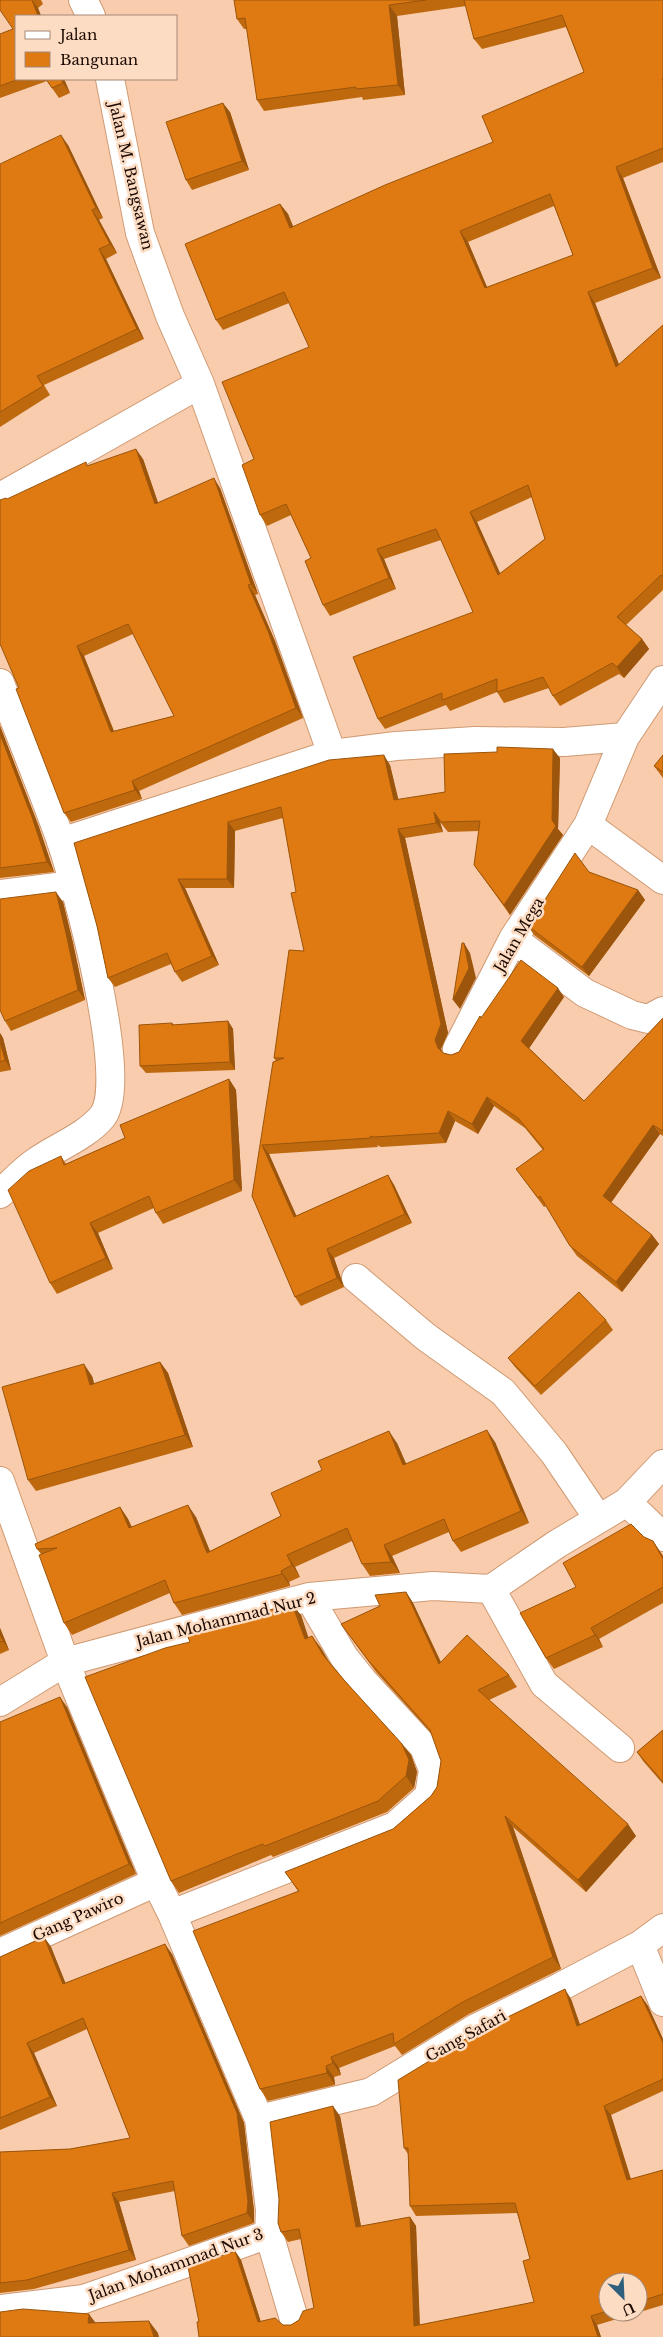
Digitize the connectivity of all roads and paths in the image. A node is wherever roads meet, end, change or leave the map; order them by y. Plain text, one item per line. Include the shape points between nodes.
1 (83, 0) edge
2 (90, 15) edge
3 (110, 80) edge
4 (200, 384) junction
5 (0, 497) edge
6 (663, 680) edge
7 (0, 682) edge
8 (625, 737) junction
9 (332, 754) junction
10 (588, 825) junction
11 (61, 842) junction
12 (663, 880) edge
13 (74, 885) junction
14 (0, 894) edge
15 (512, 940) junction
16 (663, 1011) edge
17 (457, 1049) dead end
18 (0, 1194) edge
19 (356, 1278) dead end
20 (663, 1464) edge
21 (0, 1481) edge
22 (627, 1502) junction
23 (598, 1518) junction
24 (663, 1537) edge
25 (491, 1589) junction
26 (309, 1597) junction
27 (65, 1662) junction
28 (0, 1702) edge
29 (620, 1748) dead end
30 (156, 1882) junction
31 (172, 1914) junction
32 (663, 1928) edge
33 (640, 1944) junction
34 (0, 1953) edge
35 (663, 2002) edge
36 (259, 2119) junction
37 (269, 2234) junction
38 (0, 2309) edge
39 (294, 2319) dead end

1 - 2 street
3 - 4 street, Jalan M. Bangsawan via 140,234 170,316
4 - 5 street
4 - 9 street, Jalan M. Bangsawan
6 - 8 street, Jalan Mega
7 - 11 street
8 - 9 street via 564,742 475,741
8 - 10 street, Jalan Mega
9 - 11 street
10 - 12 street
10 - 15 street, Jalan Mega
11 - 13 street
13 - 14 street
13 - 18 street via 106,1015 110,1102 102,1117 35,1162
15 - 16 street via 585,992 632,1015 648,1019
15 - 17 street, Jalan Mega
19 - 23 street via 426,1337 504,1392 554,1453
20 - 22 street
21 - 27 street, Jalan Mohammad Nur 3
22 - 23 street
22 - 24 street
23 - 25 street
25 - 26 street, Jalan Mohammad Nur 2 via 433,1586
25 - 29 street via 544,1684
26 - 27 street, Jalan Mohammad Nur 2
26 - 31 street via 344,1657 424,1747 433,1770 429,1796 395,1826
27 - 28 street, Jalan Mohammad Nur 2
27 - 30 street, Jalan Mohammad Nur 3
30 - 31 street, Jalan Mohammad Nur 3
30 - 34 street, Gang Pawiro
31 - 36 street, Jalan Mohammad Nur 3
32 - 33 street, Gang Safari
33 - 35 street
33 - 36 street, Gang Safari via 476,2028 371,2092
36 - 37 street, Jalan Mohammad Nur 3 via 270,2210
37 - 38 street, Jalan Mohammad Nur 3 via 84,2299
37 - 39 street

